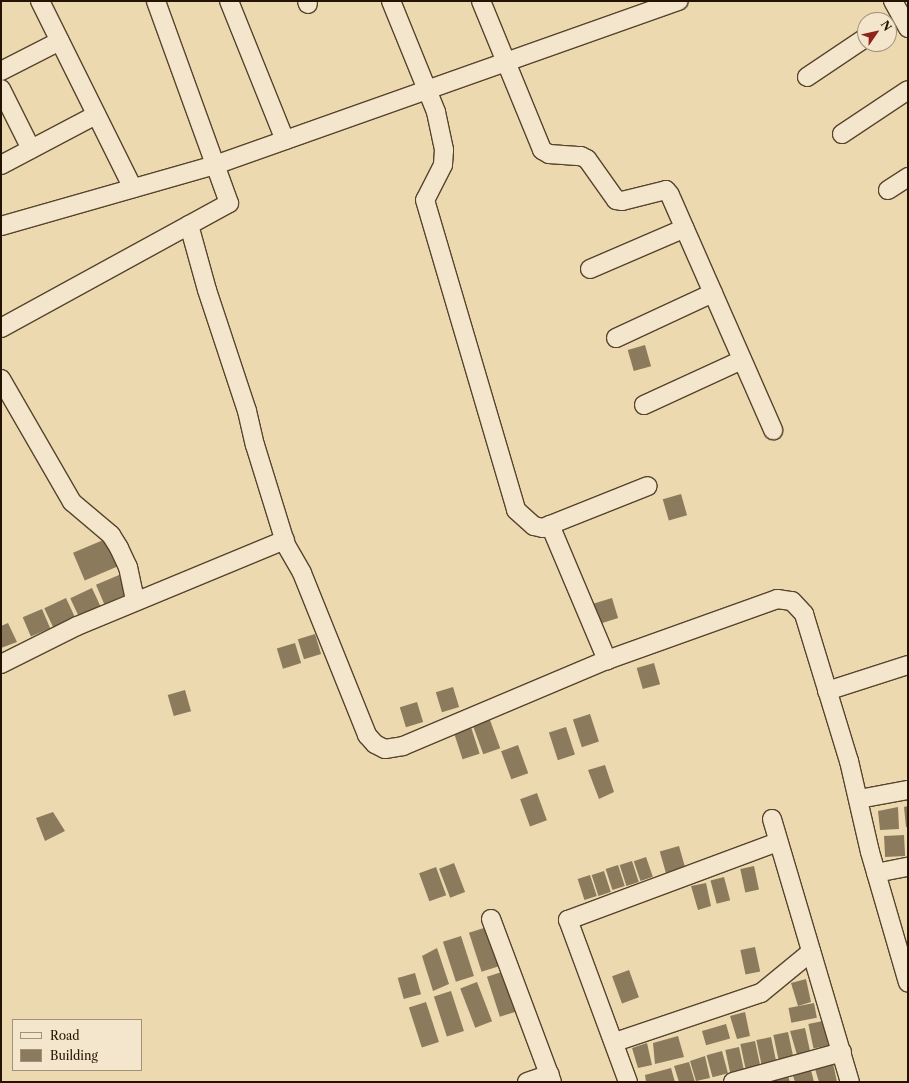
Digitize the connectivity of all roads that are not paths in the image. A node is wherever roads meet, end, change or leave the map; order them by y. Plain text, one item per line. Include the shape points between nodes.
1 (40, 1) edge
2 (156, 1) edge
3 (229, 1) edge
4 (391, 1) edge
5 (481, 1) edge
6 (679, 1) edge
7 (60, 41) junction
8 (857, 43) edge
9 (505, 62) junction
10 (1, 71) edge
11 (807, 77) dead end
12 (1, 89) edge
13 (428, 90) junction
14 (908, 90) edge
15 (96, 115) junction
16 (842, 134) dead end
17 (285, 140) junction
18 (31, 149) junction
19 (1, 165) edge
20 (216, 165) junction
21 (908, 176) edge
22 (133, 188) junction
23 (888, 190) dead end
24 (1, 226) edge
25 (189, 226) junction
26 (685, 228) junction
27 (590, 269) dead end
28 (713, 293) junction
29 (1, 328) edge
30 (616, 338) dead end
31 (742, 360) junction
32 (1, 378) edge
33 (644, 405) dead end
34 (773, 430) dead end
35 (648, 486) dead end
36 (550, 525) junction
37 (285, 540) junction
38 (135, 601) junction
39 (607, 660) junction
40 (1, 664) edge
41 (908, 664) edge
42 (827, 691) junction
43 (908, 790) edge
44 (859, 799) junction
45 (772, 819) dead end
46 (778, 842) junction
47 (908, 867) edge
48 (876, 873) junction
49 (491, 919) dead end
50 (902, 941) edge
51 (811, 952) junction
52 (908, 983) edge
53 (615, 1042) junction
54 (842, 1052) junction
55 (551, 1078) edge
56 (527, 1082) edge
57 (628, 1082) edge
58 (733, 1082) edge
59 (850, 1082) edge

1 - 7 street
2 - 20 street
3 - 17 street
4 - 13 street
5 - 9 street
6 - 9 street
7 - 10 street
7 - 15 street
8 - 11 street
9 - 13 street
9 - 26 street via 542,150 549,154 581,156 587,159 616,200 622,201 666,190
12 - 18 street
13 - 17 street
13 - 36 street via 444,150 443,165 425,200 516,510 534,526 542,528
14 - 16 street
15 - 18 street
15 - 22 street
17 - 20 street
18 - 19 street
20 - 22 street
20 - 25 street via 229,203
21 - 23 street
22 - 24 street
25 - 29 street
25 - 37 street
26 - 27 street
26 - 28 street
28 - 30 street
28 - 31 street
31 - 33 street
31 - 34 street
32 - 38 street via 72,502 111,535 119,548 128,568
35 - 36 street
36 - 39 street
37 - 38 street
37 - 39 street via 302,573 367,735 374,744 385,749 403,746
38 - 40 street via 77,626
39 - 42 street via 784,598 799,606 804,614
41 - 42 street
42 - 44 street
43 - 44 street
44 - 48 street
45 - 46 street
46 - 51 street
46 - 53 street via 568,920
47 - 48 street
48 - 50 street
49 - 55 street
50 - 52 street
51 - 53 street via 760,993
51 - 54 street
53 - 57 street
54 - 58 street
54 - 59 street
55 - 56 street

